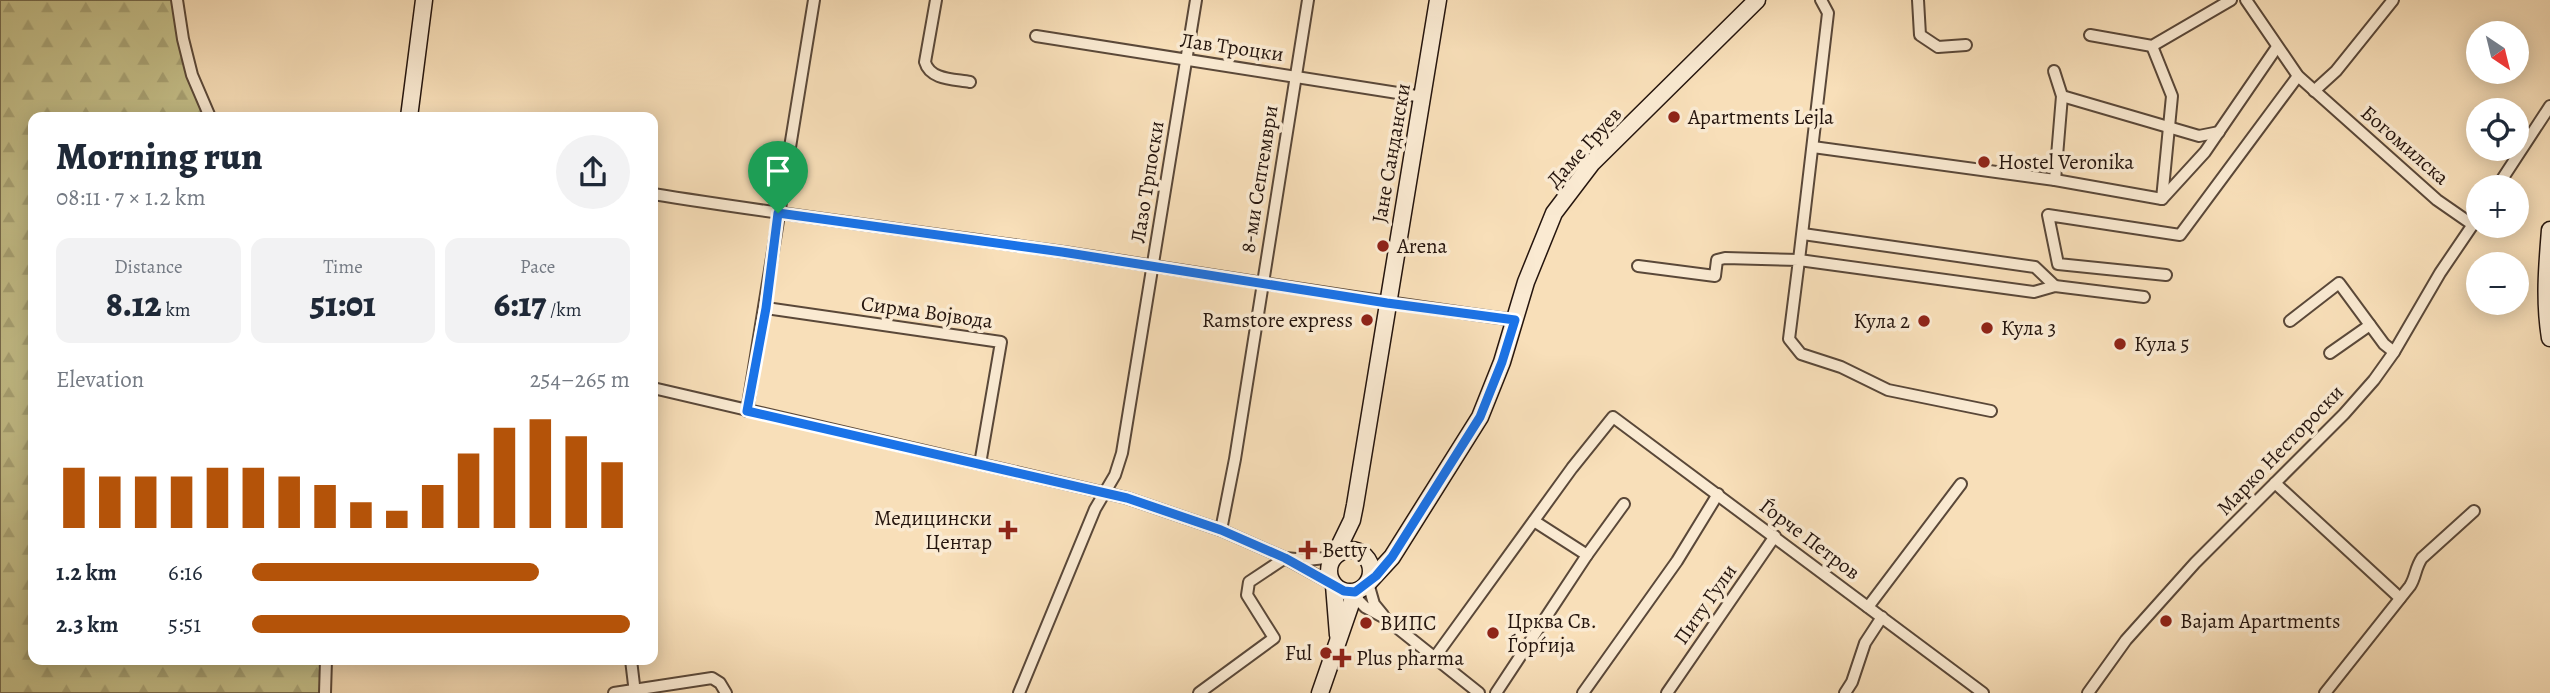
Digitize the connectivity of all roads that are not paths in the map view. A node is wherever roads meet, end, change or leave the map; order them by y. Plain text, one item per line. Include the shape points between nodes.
1 (177, 0) edge
2 (424, 0) edge
3 (814, 0) edge
4 (936, 0) edge
5 (1196, 0) edge
6 (1308, 0) edge
7 (1438, 0) edge
8 (1758, 0) edge
9 (1821, 0) edge
10 (1918, 0) edge
11 (2231, 0) edge
12 (2246, 0) edge
13 (2393, 0) edge
14 (2090, 35) dead end
15 (1036, 36) dead end
16 (1966, 46) dead end
17 (2152, 46) junction
18 (2277, 47) junction
19 (1187, 60) junction
20 (2054, 71) dead end
21 (1296, 76) junction
22 (2298, 76) junction
23 (970, 82) dead end
24 (2314, 91) junction
25 (2062, 96) junction
26 (1423, 97) junction
27 (2550, 106) edge
28 (208, 112) edge
29 (410, 112) edge
30 (2169, 127) junction
31 (2219, 132) junction
32 (2199, 135) junction
33 (1813, 147) junction
34 (2205, 152) junction
35 (2505, 175) edge
36 (2055, 180) junction
37 (658, 195) edge
38 (2162, 199) junction
39 (778, 213) junction
40 (2466, 216) edge
41 (2550, 230) edge
42 (1803, 234) junction
43 (2466, 234) edge
44 (1799, 260) junction
45 (1153, 266) junction
46 (1638, 266) dead end
47 (2166, 275) dead end
48 (1261, 284) junction
49 (2055, 286) junction
50 (2144, 297) dead end
51 (1387, 303) junction
52 (766, 308) junction
53 (1515, 320) junction
54 (2290, 321) dead end
55 (2370, 325) junction
56 (2550, 338) edge
57 (2394, 352) junction
58 (2330, 353) dead end
59 (658, 389) edge
60 (747, 411) junction
61 (1992, 411) dead end
62 (980, 464) junction
63 (2275, 483) junction
64 (1961, 484) dead end
65 (1106, 492) junction
66 (1718, 494) junction
67 (1625, 504) dead end
68 (2474, 511) dead end
69 (1352, 520) junction
70 (1534, 521) junction
71 (1221, 530) junction
72 (1775, 536) junction
73 (1398, 543) junction
74 (1360, 552) junction
75 (1587, 555) junction
76 (1334, 557) junction
77 (1285, 558) junction
78 (1334, 585) junction
79 (1362, 587) junction
80 (2400, 598) junction
81 (1868, 607) junction
82 (1372, 612) junction
83 (1882, 617) junction
84 (1385, 618) junction
85 (1346, 619) junction
86 (1338, 635) junction
87 (1435, 657) junction
88 (326, 665) edge
89 (632, 665) edge
90 (635, 691) edge
91 (325, 693) edge
92 (614, 693) edge
93 (726, 693) edge
94 (1018, 693) edge
95 (1199, 693) edge
96 (1320, 693) edge
97 (1479, 693) edge
98 (1496, 693) edge
99 (1583, 693) edge
100 (1667, 693) edge
101 (1844, 693) edge
102 (1983, 693) edge
103 (2088, 693) edge
104 (2325, 693) edge

1 - 28 street via 192,75
2 - 29 street
3 - 39 street
4 - 23 street via 927,68 933,74
5 - 19 street, Лазо Трпоски
6 - 21 street, 8-ми Септември
7 - 26 street, Јане Сандански
8 - 53 street, Даме Груев via 1572,187 1541,241
9 - 33 street via 1828,13
10 - 16 street via 1920,35 1938,47
11 - 17 street
12 - 18 street, Богомилска
13 - 24 street via 2336,71
14 - 17 street
15 - 19 street, Лав Троцки
17 - 30 street via 2172,96
18 - 22 street, Богомилска
18 - 31 street
19 - 21 street, Лав Троцки
19 - 45 street, Лазо Трпоски
20 - 25 street
21 - 26 street, Лав Троцки
21 - 48 street, 8-ми Септември
22 - 24 street, Богомилска
22 - 47 street via 2180,235 2048,215 2058,264
24 - 40 street, Богомилска via 2437,200
25 - 30 street
25 - 36 street
26 - 51 street, Јане Сандански
27 - 35 street
30 - 32 street
30 - 38 street
31 - 32 street
31 - 34 street
32 - 34 street
33 - 36 street
33 - 42 street
34 - 38 street
36 - 38 street
37 - 39 street
39 - 45 street
39 - 52 street
41 - 56 street via 2545,282
42 - 44 street
42 - 49 street via 2035,267
43 - 57 street, Марко Нестороски
44 - 46 street via 1725,258 1717,260 1715,276
44 - 49 street via 2034,292
44 - 61 street via 1789,338 1801,354 1888,390
45 - 48 street
45 - 65 street, Лазо Трпоски via 1122,453
48 - 51 street
48 - 71 street, 8-ми Септември
49 - 50 street
51 - 53 street
51 - 69 street, Јане Сандански
52 - 60 street
52 - 62 street, Сирма Војвода via 1001,342
53 - 73 street, Даме Груев via 1480,417
54 - 55 street via 2339,283
55 - 57 street
55 - 58 street
57 - 63 street, Марко Нестороски via 2344,414
59 - 60 street
60 - 62 street
62 - 65 street
63 - 80 street
63 - 103 street, Марко Нестороски via 2151,611
64 - 81 street
65 - 71 street
65 - 94 street, Лазо Трпоски
66 - 70 street, Ѓорче Петров via 1613,417
66 - 72 street, Ѓорче Петров
66 - 99 street via 1677,561
67 - 75 street
68 - 80 street via 2422,558
69 - 74 street, Јане Сандански
69 - 76 street, Јане Сандански
70 - 75 street
70 - 87 street
71 - 77 street
72 - 81 street, Ѓорче Петров
72 - 100 street, Питу Гули
73 - 74 street via 1385,552
73 - 79 street, Даме Груев via 1382,570
74 - 76 street via 1346,550
74 - 79 street via 1371,569
75 - 98 street
76 - 77 street
76 - 78 street via 1329,568
77 - 78 street
77 - 95 street via 1247,589 1274,638
78 - 79 street via 1344,591
78 - 86 street
79 - 82 street via 1359,601
79 - 84 street
79 - 85 street
80 - 104 street
81 - 83 street, Ѓорче Петров
82 - 84 street
82 - 85 street
83 - 101 street via 1865,643
83 - 102 street, Ѓорче Петров
84 - 87 street
85 - 86 street
86 - 96 street
87 - 97 street
88 - 91 street
89 - 90 street
90 - 92 street
90 - 93 street via 712,678

